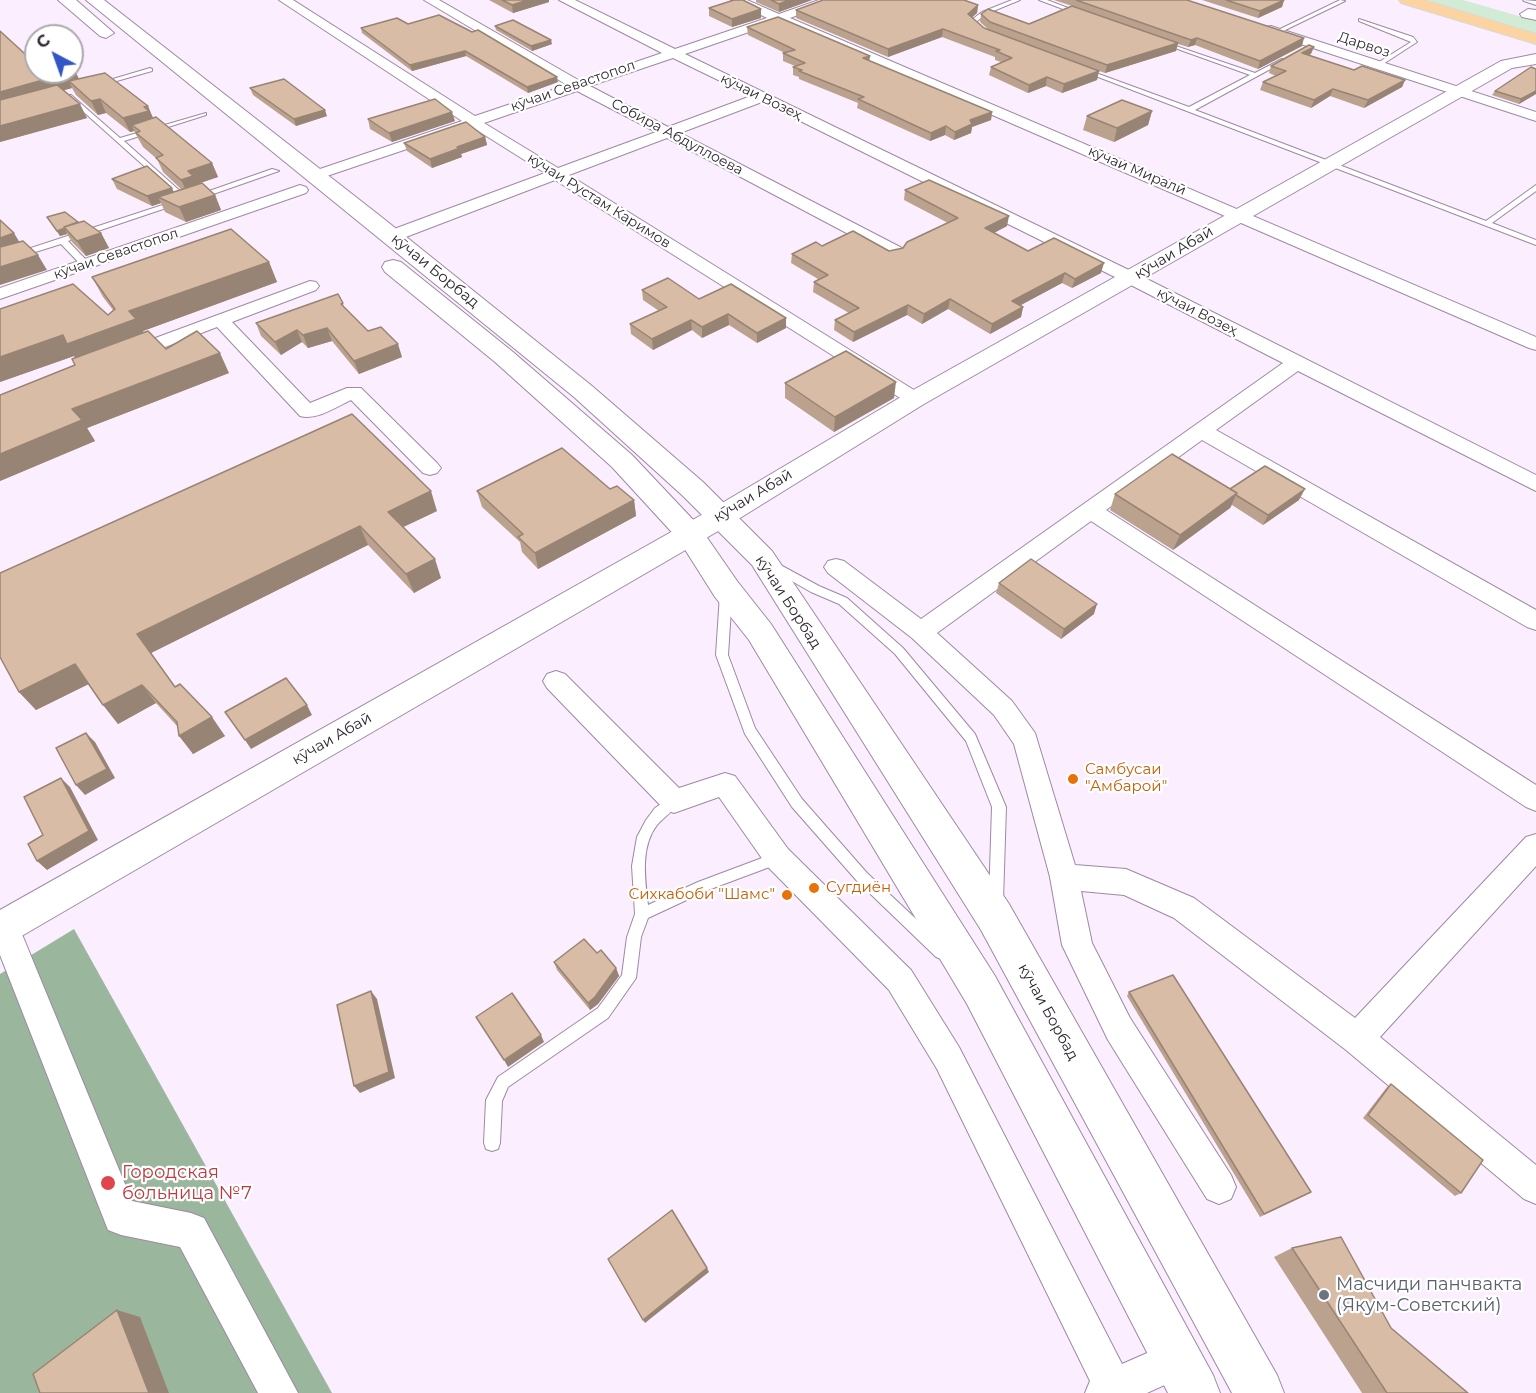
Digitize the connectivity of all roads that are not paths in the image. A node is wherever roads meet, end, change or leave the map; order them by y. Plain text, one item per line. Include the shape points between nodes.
1 (66, 0) edge
2 (94, 0) edge
3 (285, 0) edge
4 (430, 0) edge
5 (565, 0) edge
6 (737, 0) edge
7 (831, 0) edge
8 (1017, 0) edge
9 (1042, 0) edge
10 (1408, 0) edge
11 (1342, 1) edge
12 (1509, 8) dead end
13 (1532, 10) edge
14 (1087, 16) edge
15 (779, 18) junction
16 (1361, 20) dead end
17 (1256, 25) edge
18 (1494, 26) junction
19 (1277, 32) junction
20 (986, 33) edge
21 (1154, 39) edge
22 (1536, 39) edge
23 (117, 42) dead end
24 (1314, 44) junction
25 (1301, 51) edge
26 (672, 53) junction
27 (134, 56) dead end
28 (1292, 56) edge
29 (1536, 59) edge
30 (1507, 64) junction
31 (1071, 65) edge
32 (1378, 65) junction
33 (150, 70) junction
34 (1255, 75) junction
35 (168, 85) dead end
36 (577, 85) junction
37 (87, 87) edge
38 (76, 90) edge
39 (1457, 91) junction
40 (762, 97) junction
41 (186, 99) dead end
42 (1189, 110) junction
43 (204, 114) junction
44 (1536, 117) edge
45 (472, 121) junction
46 (222, 128) dead end
47 (667, 132) junction
48 (119, 140) junction
49 (258, 157) dead end
50 (1330, 163) junction
51 (555, 173) junction
52 (297, 179) junction
53 (1536, 187) edge
54 (186, 200) junction
55 (1239, 215) junction
56 (1486, 224) junction
57 (392, 236) junction
58 (62, 240) junction
59 (1536, 243) edge
60 (896, 252) edge
61 (0, 261) edge
62 (85, 264) junction
63 (1131, 278) junction
64 (310, 286) dead end
65 (0, 294) edge
66 (219, 320) junction
67 (1536, 344) edge
68 (110, 362) edge
69 (1296, 363) junction
70 (915, 399) junction
71 (1202, 430) junction
72 (430, 468) dead end
73 (1536, 484) edge
74 (1090, 511) junction
75 (722, 516) junction
76 (689, 533) junction
77 (762, 558) junction
78 (836, 567) dead end
79 (726, 590) junction
80 (1536, 621) edge
81 (921, 632) junction
82 (556, 681) dead end
83 (1536, 799) edge
84 (675, 801) junction
85 (1536, 846) edge
86 (777, 858) junction
87 (1064, 877) junction
88 (642, 914) junction
89 (995, 918) junction
90 (2, 928) edge
91 (981, 990) junction
92 (1357, 1039) junction
93 (492, 1143) dead end
94 (1219, 1187) dead end
95 (1536, 1187) edge
96 (1177, 1359) junction
97 (1111, 1391) edge
98 (279, 1393) edge
99 (1195, 1393) edge
100 (1259, 1393) edge

1 - 23 main road
2 - 52 main road, кӯчаи Борбад
3 - 45 street, кӯчаи Рустам Каримов
4 - 36 street, Собира Абдуллоева
5 - 26 street, кӯчаи Возеҳ
6 - 15 street, кӯчаи Миралӣ
7 - 15 street, кӯчаи Севастопол
8 - 20 lane via 972,22
9 - 14 lane
10 - 18 highway
11 - 19 lane
12 - 13 highway
15 - 26 street, кӯчаи Севастопол
15 - 55 street, кӯчаи Миралӣ
16 - 32 lane via 1414,42
17 - 19 street, Дарвоз
18 - 22 highway
18 - 30 street via 1519,45
19 - 24 street, Дарвоз
21 - 34 lane
24 - 25 lane
24 - 32 street, Дарвоз
26 - 36 street, кӯчаи Севастопол
26 - 40 street, кӯчаи Возеҳ
27 - 33 main road
28 - 34 lane
29 - 30 street, кӯчаи Абаӣ
30 - 39 street, кӯчаи Абаӣ
31 - 42 lane
32 - 39 street, Дарвоз
33 - 35 main road
33 - 37 lane
34 - 42 lane
36 - 45 street, кӯчаи Севастопол
36 - 47 street, Собира Абдуллоева
38 - 48 lane via 66,93
39 - 44 street, Дарвоз
39 - 50 street, кӯчаи Абаӣ
40 - 47 street
40 - 63 street, кӯчаи Возеҳ
41 - 43 main road
42 - 50 lane
43 - 46 main road
43 - 48 lane
45 - 51 street, кӯчаи Рустам Каримов
45 - 52 street, кӯчаи Севастопол
47 - 51 street
47 - 60 street, Собира Абдуллоева
48 - 54 lane
49 - 52 main road, кӯчаи Борбад
50 - 55 street, кӯчаи Абаӣ
50 - 56 lane
51 - 57 street
51 - 70 street, кӯчаи Рустам Каримов
52 - 54 lane
52 - 57 main road, кӯчаи Борбад
52 - 62 street, кӯчаи Севастопол
52 - 76 main road, кӯчаи Борбад via 622,461
53 - 56 lane
54 - 58 lane
55 - 63 street, кӯчаи Абаӣ
55 - 67 street, кӯчаи Миралӣ
56 - 59 lane
57 - 75 main road, кӯчаи Борбад via 599,404
58 - 61 lane
58 - 62 lane
62 - 65 street, кӯчаи Севастопол
63 - 69 street, кӯчаи Возеҳ
63 - 70 street, кӯчаи Абаӣ
64 - 66 street
66 - 68 street
66 - 72 street via 308,412 354,392
69 - 71 street
69 - 73 street, кӯчаи Возеҳ
70 - 75 street, кӯчаи Абаӣ
71 - 74 street
71 - 80 street
74 - 81 street
74 - 83 street
75 - 76 street, кӯчаи Абаӣ
75 - 77 main road, кӯчаи Борбад
76 - 79 main road, кӯчаи Борбад
76 - 90 street, кӯчаи Абаӣ
77 - 89 main road, кӯчаи Борбад
77 - 89 lane via 843,601 899,651 971,738 999,807
78 - 81 street
79 - 91 main road, кӯчаи Борбад via 766,642
79 - 91 lane via 722,655 749,730 797,803 862,877
81 - 87 street via 1003,708 1026,741
82 - 84 street
84 - 86 street via 725,784
84 - 88 lane via 658,812 647,828 637,864
85 - 92 street
86 - 88 lane
86 - 97 street via 900,980 948,1058
87 - 92 street via 1126,882 1184,908
87 - 94 street via 1077,945 1119,1029
88 - 93 lane via 634,937 629,978 603,1013 503,1082 494,1100
89 - 100 main road, кӯчаи Борбад
90 - 98 street via 121,1217 191,1231
91 - 96 main road, кӯчаи Борбад
92 - 95 street
96 - 97 street
96 - 99 main road, кӯчаи Борбад

